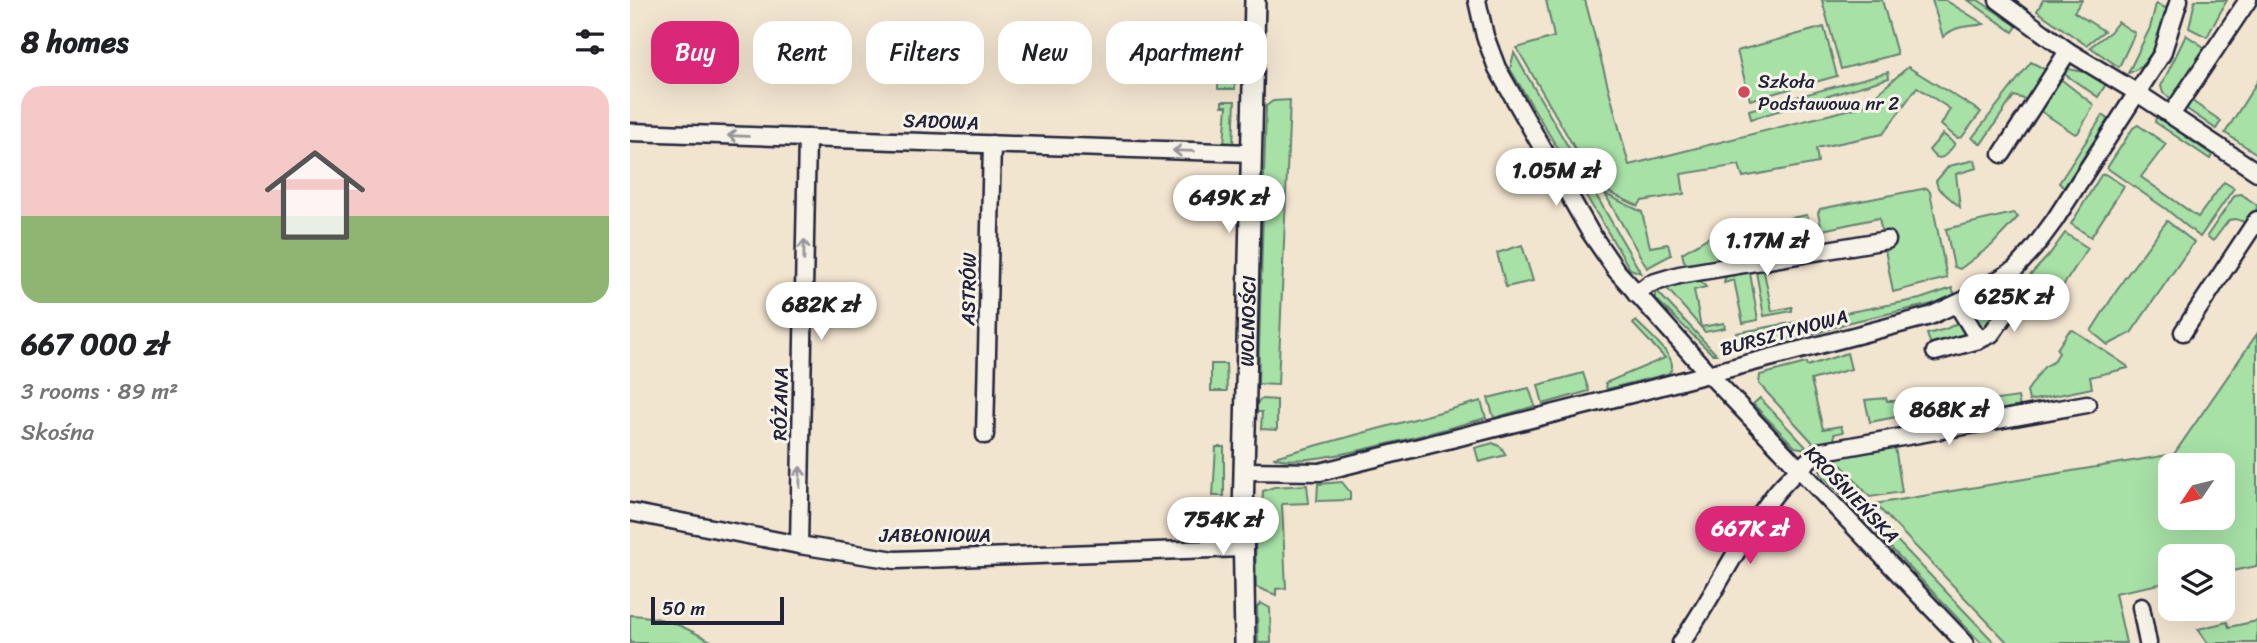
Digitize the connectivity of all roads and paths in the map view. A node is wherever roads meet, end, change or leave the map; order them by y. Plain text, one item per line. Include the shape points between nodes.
1 (1255, 0) edge
2 (1477, 0) edge
3 (1998, 0) edge
4 (2179, 0) edge
5 (2248, 0) edge
6 (2068, 51) junction
7 (2136, 92) junction
8 (2171, 115) junction
9 (630, 132) edge
10 (807, 138) junction
11 (992, 144) junction
12 (1251, 153) junction
13 (2002, 154) dead end
14 (2256, 169) edge
15 (2257, 220) edge
16 (1887, 240) dead end
17 (1636, 294) junction
18 (2021, 294) dead end
19 (1957, 304) junction
20 (2183, 332) dead end
21 (1979, 340) junction
22 (1935, 352) dead end
23 (1709, 374) junction
24 (2087, 404) dead end
25 (985, 436) dead end
26 (1799, 469) junction
27 (1245, 471) junction
28 (630, 512) edge
29 (799, 545) junction
30 (1243, 548) junction
31 (2141, 607) dead end
32 (1245, 643) edge
33 (1681, 643) edge
34 (1965, 643) edge
35 (2148, 643) edge

1 - 12 street, WOLNOŚCI
2 - 17 street, KROŚNIEŃSKA via 1497,68 1590,232
3 - 6 street
4 - 7 street, BURSZTYNOWA via 2162,54
5 - 8 street
6 - 7 street
6 - 13 street
7 - 8 street
7 - 19 street, BURSZTYNOWA via 2034,248 2015,269
8 - 14 street
10 -> 9 street, SADOWA
10 - 11 street, SADOWA
29 -> 10 street, RÓŻANA
12 -> 11 street, SADOWA
11 - 25 street, ASTRÓW
12 - 27 street, WOLNOŚCI
15 - 20 street
16 - 17 street via 1679,275 1649,284
17 - 23 street, KROŚNIEŃSKA
18 - 21 street via 1991,334
19 - 21 street
19 - 23 street, BURSZTYNOWA via 1930,316
21 - 22 street
23 - 26 street, KROŚNIEŃSKA
23 - 27 street, BURSZTYNOWA via 1320,472
24 - 26 street via 1818,452
26 - 33 street via 1769,501
26 - 34 street, KROŚNIEŃSKA
27 - 30 street, WOLNOŚCI
28 - 29 street, JABŁONIOWA
29 - 30 street, JABŁONIOWA via 895,560
30 - 32 street, WOLNOŚCI
31 - 35 street

